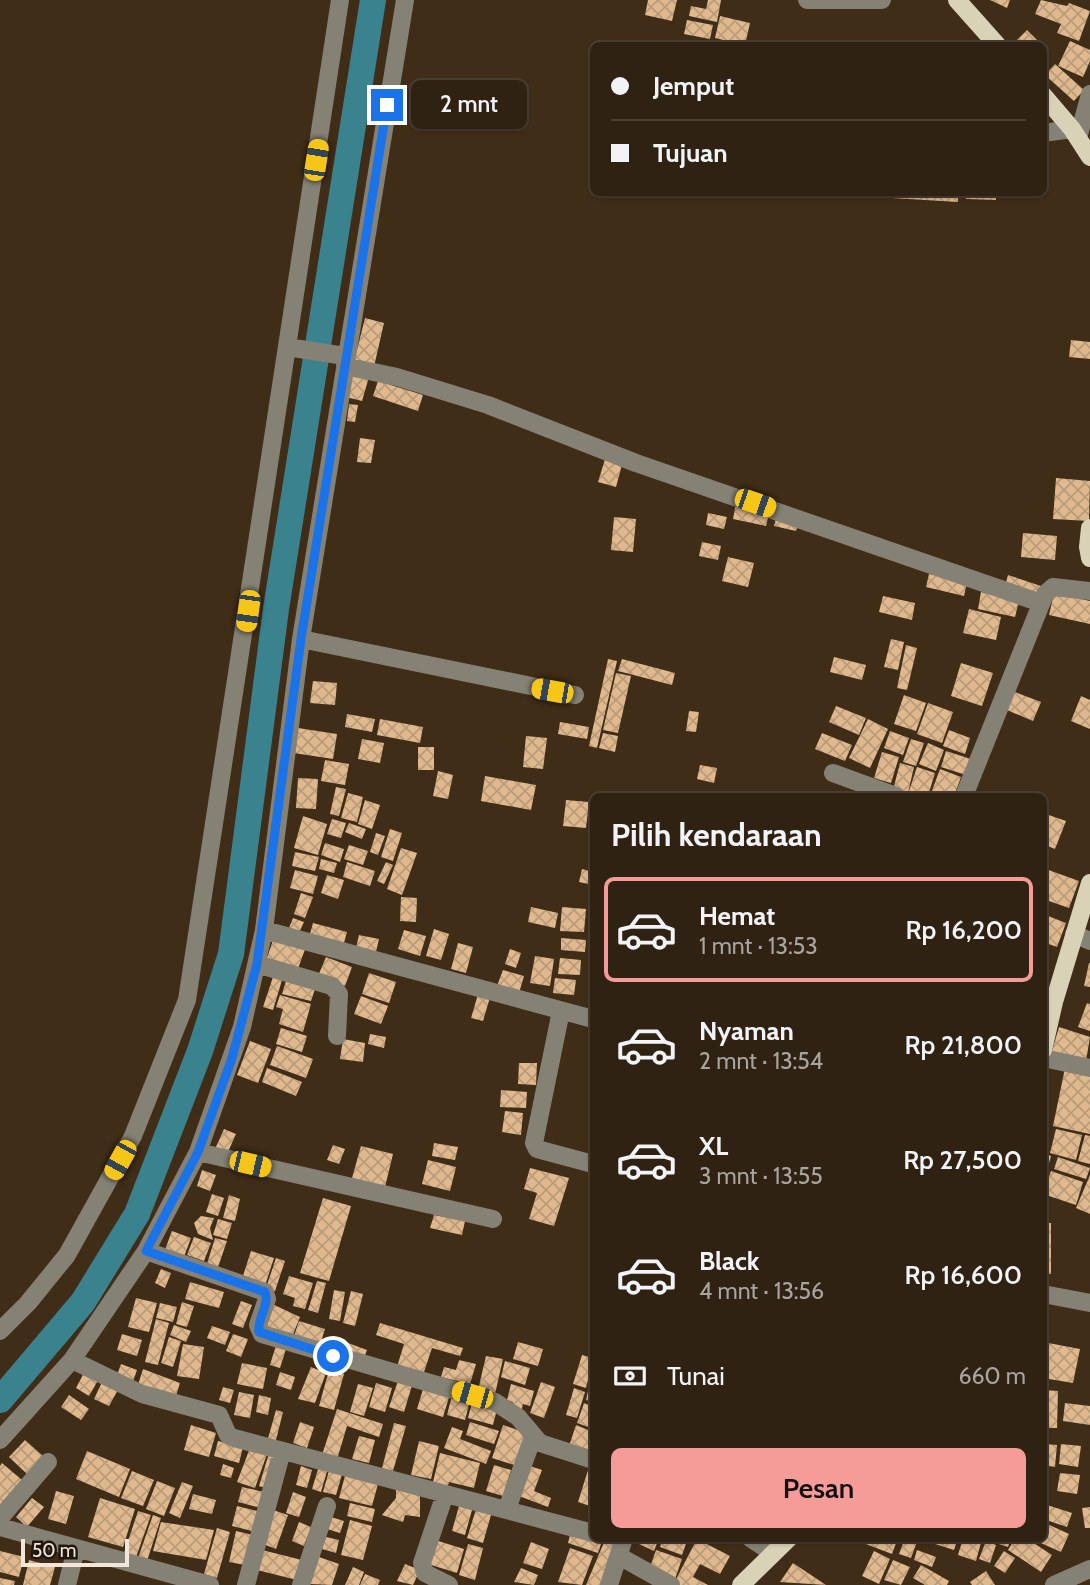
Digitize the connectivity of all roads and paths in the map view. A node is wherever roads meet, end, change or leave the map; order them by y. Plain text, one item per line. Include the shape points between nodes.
1 (340, 0) edge
2 (405, 0) edge
3 (807, 0) edge
4 (882, 0) edge
5 (957, 0) edge
6 (849, 1) edge
7 (994, 42) edge
8 (1090, 94) edge
9 (1047, 100) edge
10 (1047, 134) edge
11 (1083, 145) edge
12 (295, 349) junction
13 (344, 359) junction
14 (1090, 528) edge
15 (1090, 558) edge
16 (1090, 591) edge
17 (1041, 603) junction
18 (301, 639) junction
19 (575, 695) dead end
20 (833, 773) dead end
21 (888, 793) edge
22 (965, 793) edge
23 (1090, 883) edge
24 (1087, 904) edge
25 (264, 930) junction
26 (1082, 938) edge
27 (257, 964) junction
28 (1048, 999) edge
29 (561, 1011) junction
30 (590, 1018) edge
31 (337, 1036) dead end
32 (1047, 1059) edge
33 (1090, 1068) edge
34 (198, 1152) junction
35 (590, 1163) edge
36 (493, 1219) dead end
37 (146, 1251) junction
38 (1047, 1295) edge
39 (1090, 1303) edge
40 (0, 1331) edge
41 (72, 1360) junction
42 (533, 1437) junction
43 (0, 1440) edge
44 (282, 1451) junction
45 (590, 1459) edge
46 (48, 1462) dead end
47 (445, 1494) junction
48 (327, 1506) dead end
49 (507, 1509) junction
50 (0, 1517) edge
51 (0, 1527) edge
52 (590, 1531) edge
53 (756, 1542) edge
54 (785, 1542) edge
55 (620, 1543) edge
56 (76, 1549) junction
57 (773, 1553) junction
58 (1090, 1569) edge
59 (67, 1585) edge
60 (210, 1585) edge
61 (246, 1585) edge
62 (301, 1585) edge
63 (449, 1585) edge
64 (609, 1585) edge
65 (671, 1585) edge
66 (741, 1585) edge
67 (1054, 1585) edge

1 - 12 street
2 - 13 street
3 - 6 street
4 - 6 street
5 - 7 main road
8 - 11 street
9 - 11 main road
10 - 11 street
12 - 13 street
12 - 40 street via 187,1000 133,1136 67,1255
13 - 17 street via 488,405 636,463
13 - 18 street
14 - 15 main road
16 - 17 street via 1053,587
17 - 22 street
18 - 19 street
18 - 25 street
20 - 21 street
23 - 24 main road
24 - 26 main road
25 - 27 street
25 - 29 street
26 - 28 main road
27 - 31 street via 332,986 339,995
27 - 34 street via 232,1058
29 - 30 street
29 - 35 street via 534,1143 537,1149
32 - 33 street
34 - 36 street
34 - 37 street
37 - 41 street
37 - 42 street via 265,1292 258,1325 262,1334 495,1402 518,1417
38 - 39 street
41 - 43 street
41 - 44 street via 142,1394 219,1415 228,1435
42 - 45 street
42 - 49 street
44 - 47 street
44 - 61 street
46 - 50 street
47 - 49 street
47 - 63 street via 422,1563 425,1573
48 - 62 street
49 - 52 street
51 - 56 street
53 - 57 street
54 - 57 main road
55 - 64 street
55 - 65 street
56 - 59 street
56 - 60 street
57 - 66 main road
58 - 67 street

